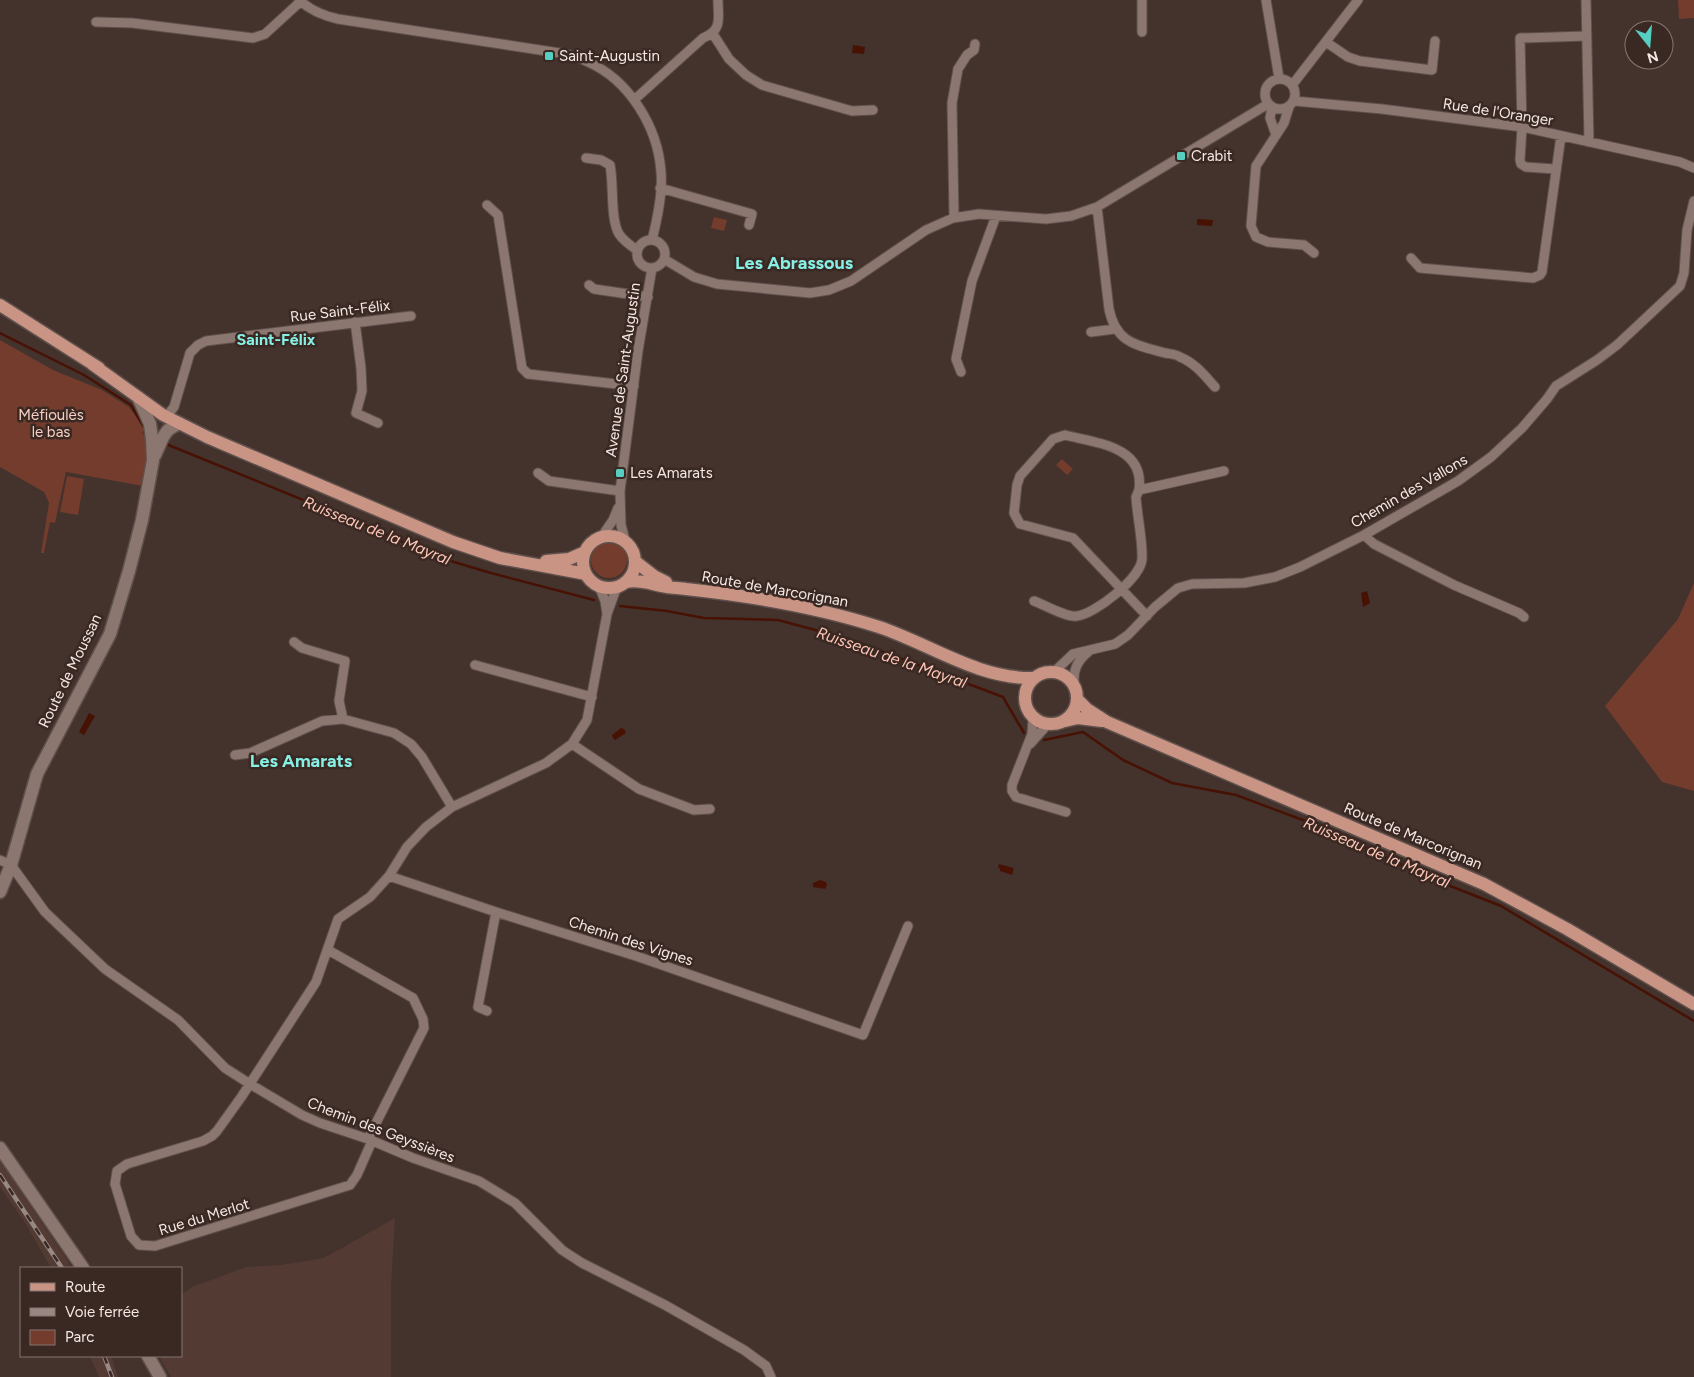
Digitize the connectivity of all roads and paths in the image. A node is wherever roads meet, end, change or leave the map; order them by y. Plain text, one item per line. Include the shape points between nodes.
1 (718, 0) edge
2 (1142, 0) edge
3 (1266, 0) edge
4 (1358, 0) edge
5 (1586, 0) edge
6 (300, 1) edge
7 (96, 22) dead end
8 (1142, 32) dead end
9 (713, 34) junction
10 (1587, 36) junction
11 (1434, 41) dead end
12 (1326, 42) junction
13 (975, 44) dead end
14 (1279, 78) junction
15 (1293, 84) junction
16 (634, 100) junction
17 (1292, 104) junction
18 (1270, 106) junction
19 (873, 110) dead end
20 (1522, 127) junction
21 (1276, 135) junction
22 (1561, 136) junction
23 (1589, 142) junction
24 (586, 158) dead end
25 (1694, 168) edge
26 (1555, 169) junction
27 (660, 188) junction
28 (1694, 201) edge
29 (488, 205) dead end
30 (1097, 207) junction
31 (996, 216) junction
32 (954, 217) junction
33 (749, 225) dead end
34 (652, 240) junction
35 (637, 250) junction
36 (1314, 253) dead end
37 (1411, 258) dead end
38 (664, 259) junction
39 (652, 268) junction
40 (589, 285) dead end
41 (648, 297) junction
42 (0, 305) edge
43 (411, 316) dead end
44 (355, 322) junction
45 (1115, 329) junction
46 (1090, 332) dead end
47 (92, 364) junction
48 (961, 372) dead end
49 (634, 386) junction
50 (1215, 387) dead end
51 (138, 397) junction
52 (170, 412) junction
53 (179, 423) junction
54 (378, 423) dead end
55 (255, 458) junction
56 (152, 460) junction
57 (1224, 471) dead end
58 (538, 473) dead end
59 (1139, 490) junction
60 (620, 491) junction
61 (619, 505) junction
62 (1364, 534) junction
63 (602, 536) junction
64 (625, 540) junction
65 (585, 552) junction
66 (530, 562) junction
67 (636, 562) junction
68 (586, 574) junction
69 (623, 584) junction
70 (599, 586) junction
71 (690, 590) junction
72 (1121, 590) junction
73 (1034, 601) dead end
74 (607, 614) junction
75 (1146, 616) junction
76 (1524, 617) dead end
77 (294, 642) dead end
78 (1088, 652) junction
79 (475, 665) dead end
80 (1054, 672) junction
81 (995, 675) junction
82 (1033, 678) junction
83 (1074, 686) junction
84 (592, 698) junction
85 (1077, 699) junction
86 (1024, 702) junction
87 (1033, 718) junction
88 (343, 719) junction
89 (1064, 720) junction
90 (1107, 722) junction
91 (1048, 724) junction
92 (572, 744) junction
93 (1028, 746) junction
94 (235, 755) dead end
95 (452, 806) junction
96 (710, 809) dead end
97 (1066, 812) dead end
98 (6, 863) edge
99 (389, 876) junction
100 (0, 892) edge
101 (496, 912) junction
102 (908, 926) dead end
103 (328, 950) junction
104 (1694, 1004) edge
105 (487, 1011) dead end
106 (250, 1084) junction
107 (370, 1140) junction
108 (0, 1148) edge
109 (82, 1267) edge
110 (149, 1357) edge
111 (160, 1377) edge
112 (771, 1377) edge

1 - 9 street via 718,26
2 - 8 street
3 - 14 street
4 - 12 street
5 - 10 street
6 - 7 street via 264,34 253,38 132,23
6 - 16 street via 338,19 566,54 589,62 613,78
9 - 16 street via 703,38
9 - 19 street via 729,59 762,85 852,110
10 - 20 street via 1520,38
10 - 23 street
11 - 12 street via 1432,70 1360,61
12 - 15 street
13 - 32 street via 974,50 958,69 952,103
14 - 15 street
14 - 18 street via 1266,88 1265,98
15 - 17 street
16 - 27 street via 652,131 659,152
17 - 18 street via 1284,109
17 - 20 street, Rue de l'Oranger via 1379,109
17 - 21 street
18 - 21 street
18 - 30 street
20 - 22 street, Rue de l'Oranger
20 - 26 street via 1521,164
21 - 36 street via 1256,166 1251,226 1256,237 1268,242 1304,245
22 - 23 street, Rue de l'Oranger
22 - 26 street
23 - 25 street, Rue de l'Oranger
24 - 35 street via 601,160 610,166 619,234
26 - 37 street via 1542,272 1536,277 1420,268
27 - 33 street via 752,214
27 - 34 street
28 - 62 street, Chemin des Vallons via 1680,286 1617,345 1556,386 1522,428 1491,457 1458,482
29 - 49 street via 498,215 522,368 528,374
30 - 31 street via 1071,216 1046,219
30 - 45 street via 1109,309
31 - 32 street
31 - 48 street via 972,281 956,359
32 - 38 street via 926,230 851,281 810,293 717,284 694,277
34 - 35 street via 645,241
34 - 38 street via 663,247
35 - 39 street via 640,263
38 - 39 street
39 - 41 street, Avenue de Saint-Augustin
40 - 41 street via 594,289
41 - 49 street, Avenue de Saint-Augustin
42 - 47 main road
43 - 44 street, Rue Saint-Félix
44 - 52 street, Rue Saint-Félix via 206,341 190,353
44 - 54 street via 362,391 356,413
45 - 46 street
45 - 50 street via 1135,345 1180,356
47 - 51 main road
47 - 52 main road
49 - 60 street, Avenue de Saint-Augustin
51 - 53 main road
51 - 56 street via 150,424
52 - 55 main road
53 - 55 main road
53 - 56 street via 168,430
55 - 66 main road via 453,542 500,558
56 - 98 street, Route de Moussan via 142,520 110,634 36,774
57 - 59 street
58 - 60 street via 549,481
59 - 72 street via 1136,498 1142,560
59 - 72 street via 1141,481 1127,454 1113,447 1065,435 1053,439 1020,476 1017,485 1014,513 1018,522 1074,538
60 - 61 street, Avenue de Saint-Augustin
61 - 63 street, Avenue de Saint-Augustin
61 - 64 street, Avenue de Saint-Augustin
62 - 75 street, Chemin des Vallons via 1300,567 1275,576 1244,583 1192,584 1178,588
62 - 76 street via 1374,544
63 - 64 main road via 613,535
63 - 65 main road
64 - 67 main road
65 - 66 main road via 570,559
65 - 68 main road
66 - 68 main road
67 - 69 main road via 633,574
67 - 71 main road via 654,576
68 - 70 main road
69 - 70 main road via 608,588
69 - 71 main road via 640,580
69 - 74 street
70 - 74 street
71 - 81 main road, Route de Marcorignan via 825,611 881,628
72 - 73 street via 1089,612 1077,616
72 - 75 street
74 - 84 street
75 - 78 street, Chemin des Vallons via 1115,644
77 - 88 street via 302,648 345,661 339,701
78 - 80 street, Chemin des Vallons via 1073,654
78 - 83 street via 1075,667
79 - 84 street
80 - 82 main road
80 - 83 main road via 1066,676
81 - 82 main road, Route de Marcorignan
81 - 86 main road, Route de Marcorignan via 1016,691
82 - 86 main road via 1027,685
83 - 85 main road
84 - 92 street via 587,720
85 - 89 main road via 1071,715
85 - 90 main road, Route de Marcorignan
86 - 87 main road
87 - 91 main road
87 - 93 street
88 - 94 street via 322,721 250,753
88 - 95 street via 394,733 410,744 422,757
89 - 90 main road, Route de Marcorignan via 1078,718
89 - 91 main road
90 - 104 main road, Route de Marcorignan via 1484,884
91 - 93 street
92 - 95 street via 546,763
92 - 96 street via 639,789 694,810
93 - 97 street via 1012,791 1016,797
95 - 99 street via 406,848
98 - 100 street, Route de Moussan
98 - 106 street, Chemin des Geyssières via 45,912 105,969 178,1020 225,1068
99 - 101 street, Chemin des Vignes
99 - 103 street via 370,897 338,919
101 - 102 street, Chemin des Vignes via 636,956 863,1036
101 - 105 street via 478,1007
103 - 106 street via 316,982
103 - 107 street via 413,998 423,1019 424,1028
106 - 107 street, Chemin des Geyssières via 302,1116
106 - 107 street, Rue du Merlot via 212,1136 128,1164 117,1171 116,1184 131,1236 139,1245 155,1246 350,1185
107 - 112 street, Chemin des Geyssières via 479,1181 500,1193 515,1203 562,1250 744,1350 766,1366
108 - 109 street
110 - 111 street

